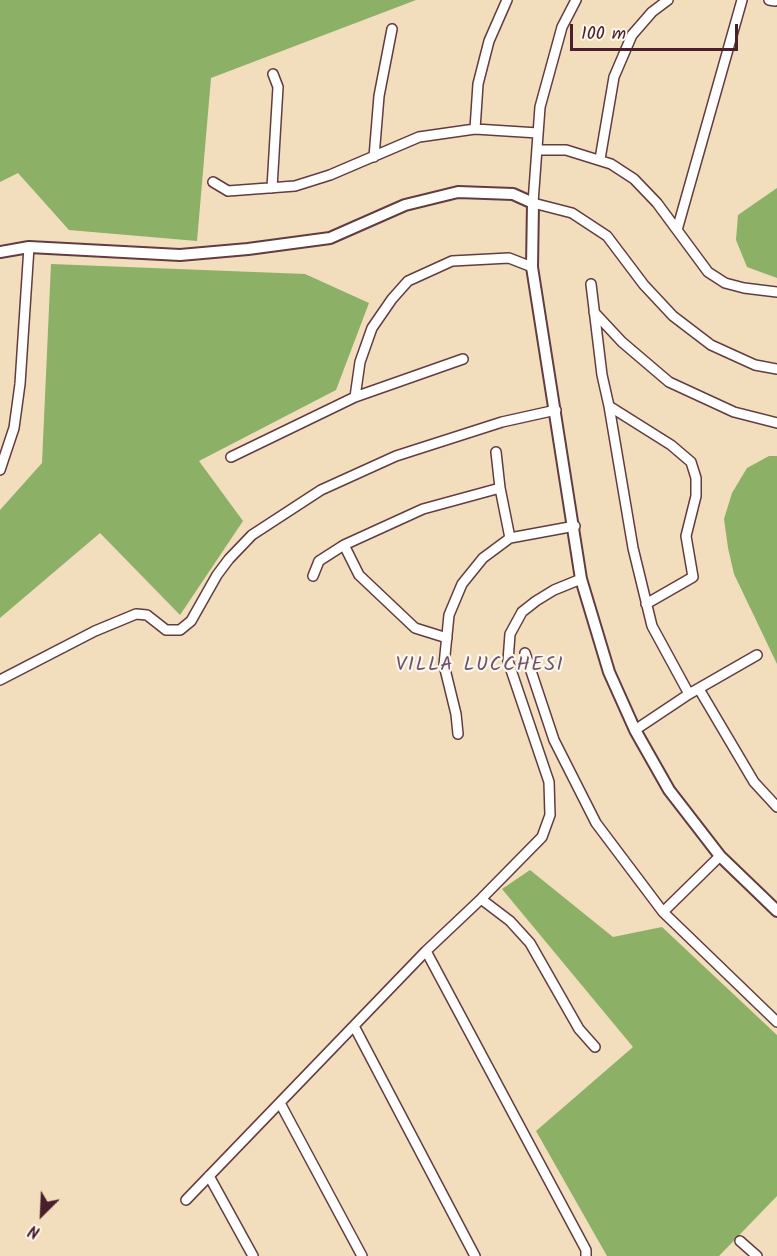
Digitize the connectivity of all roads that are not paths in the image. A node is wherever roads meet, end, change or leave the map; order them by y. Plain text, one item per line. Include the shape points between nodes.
1 (507, 0) edge
2 (576, 0) edge
3 (668, 0) edge
4 (742, 0) edge
5 (392, 29) dead end
6 (273, 74) dead end
7 (474, 129) junction
8 (538, 133) junction
9 (537, 150) junction
10 (374, 157) junction
11 (600, 159) junction
12 (213, 182) dead end
13 (272, 188) junction
14 (533, 203) junction
15 (677, 230) junction
16 (29, 247) junction
17 (0, 252) edge
18 (532, 267) junction
19 (591, 284) dead end
20 (777, 292) edge
21 (594, 312) junction
22 (463, 359) dead end
23 (777, 369) edge
24 (355, 397) junction
25 (609, 406) junction
26 (556, 410) junction
27 (777, 423) edge
28 (496, 452) dead end
29 (231, 457) dead end
30 (0, 470) edge
31 (500, 488) junction
32 (574, 526) junction
33 (510, 538) junction
34 (345, 545) junction
35 (313, 576) dead end
36 (582, 579) junction
37 (646, 604) junction
38 (447, 638) junction
39 (525, 653) dead end
40 (757, 656) dead end
41 (0, 680) edge
42 (699, 689) junction
43 (689, 694) junction
44 (635, 730) junction
45 (458, 734) dead end
46 (777, 807) edge
47 (720, 856) junction
48 (481, 899) junction
49 (777, 910) edge
50 (663, 912) junction
51 (426, 951) junction
52 (777, 1022) edge
53 (354, 1026) junction
54 (595, 1047) dead end
55 (280, 1102) junction
56 (209, 1176) junction
57 (186, 1200) dead end
58 (740, 1241) dead end
59 (253, 1256) edge
60 (362, 1256) edge
61 (475, 1256) edge
62 (586, 1256) edge
63 (757, 1256) edge

1 - 7 street via 489,40 478,84
2 - 8 street via 562,27 540,107
3 - 11 street via 632,35 614,76
4 - 15 street
5 - 10 street via 379,96
6 - 13 street via 278,87
7 - 8 street
7 - 10 street via 418,137
8 - 9 street
9 - 11 street via 566,150
9 - 14 street
10 - 13 street via 295,186
11 - 15 street via 634,179
12 - 13 street via 228,191
14 - 16 street via 513,194 458,192 405,205 330,238 180,255
14 - 18 street
14 - 23 street via 572,213 607,236 673,316 711,345
15 - 20 street via 708,272 725,283
16 - 17 street
16 - 30 street via 17,406
18 - 24 street via 510,258 452,261 408,281 372,328 360,362
18 - 26 street
19 - 21 street
21 - 25 street
21 - 27 street via 669,382 734,412
22 - 24 street
24 - 29 street
25 - 37 street
25 - 37 street via 671,445 691,462 696,478 696,496 686,536 693,578
26 - 32 street
26 - 41 street via 502,422 396,456 321,490 252,535 217,575 191,621 180,630 166,630 147,615 136,614 94,631
28 - 31 street
31 - 33 street
31 - 34 street via 423,509
32 - 33 street
32 - 36 street
33 - 38 street via 483,558 462,584 449,615
34 - 35 street via 320,561
34 - 38 street via 359,575 415,628
36 - 44 street via 609,672
36 - 48 street via 536,601 522,612 510,634 508,661 549,782 550,815 542,837
37 - 43 street via 652,626
38 - 45 street via 444,665
39 - 50 street via 554,740 597,823
40 - 42 street
42 - 43 street
42 - 46 street via 754,782
43 - 44 street
44 - 47 street via 669,790
47 - 49 street
47 - 50 street
48 - 51 street
48 - 54 street via 510,921 530,943 579,1029
50 - 52 street
51 - 53 street
51 - 62 street
53 - 55 street
53 - 61 street
55 - 56 street
55 - 60 street
56 - 57 street
56 - 59 street
58 - 63 street

